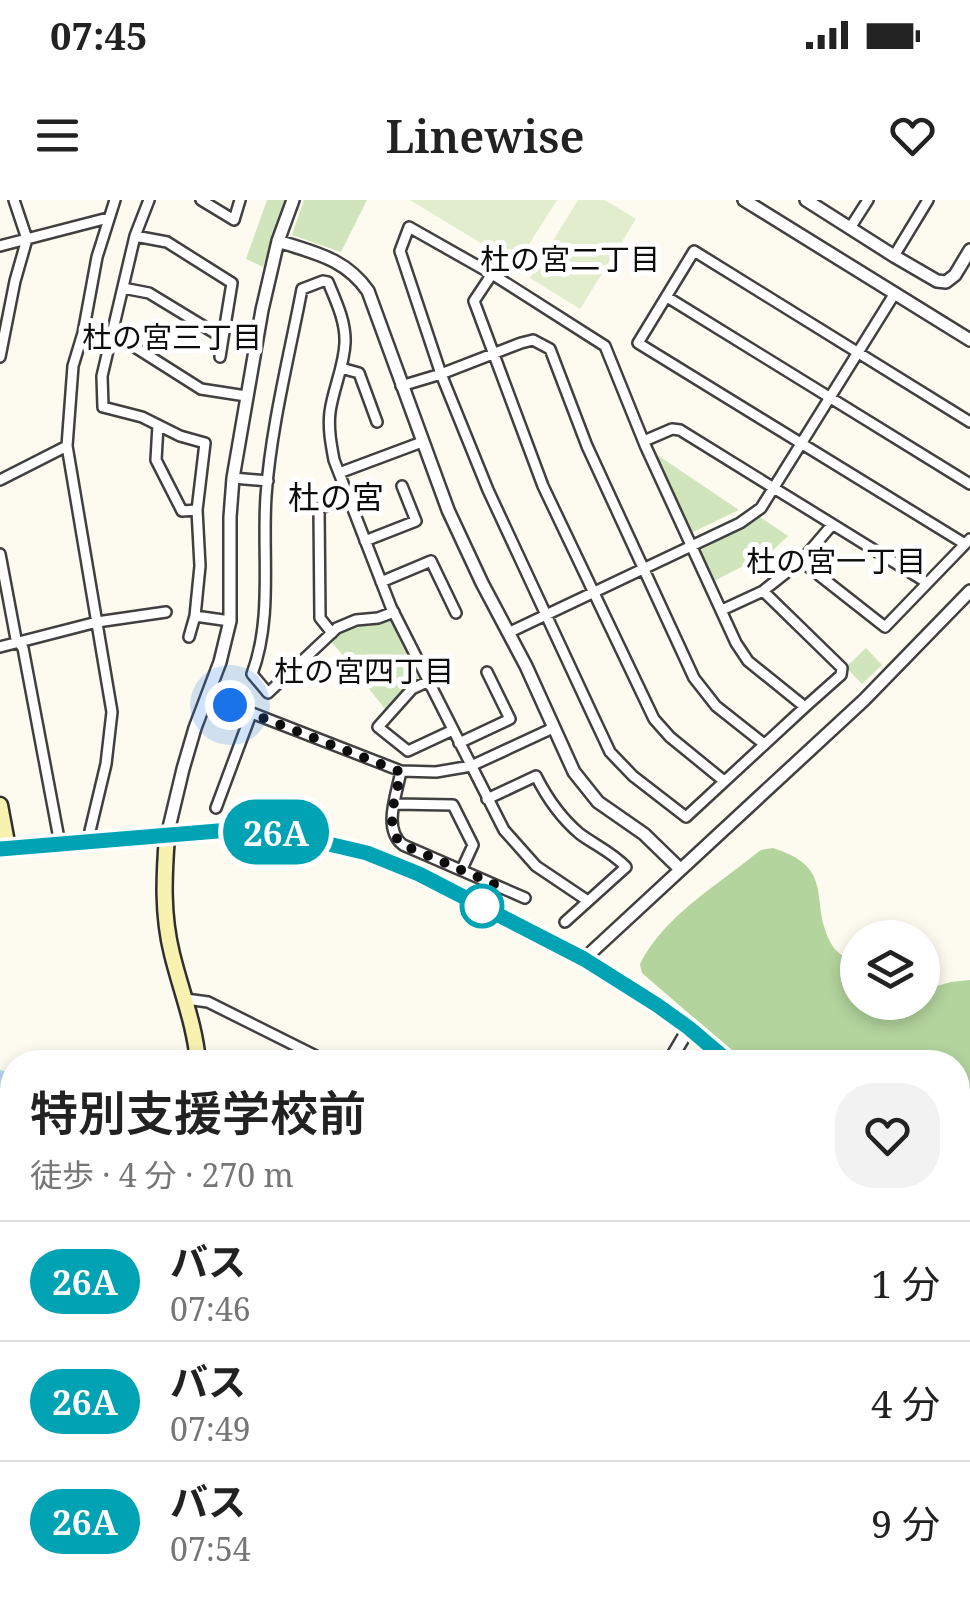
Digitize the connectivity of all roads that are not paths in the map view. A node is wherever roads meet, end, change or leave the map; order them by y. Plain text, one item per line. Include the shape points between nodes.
1 (14, 200) edge
2 (115, 200) edge
3 (149, 200) edge
4 (201, 200) edge
5 (240, 200) edge
6 (294, 200) edge
7 (744, 200) edge
8 (807, 200) edge
9 (868, 200) edge
10 (928, 200) edge
11 (108, 218) junction
12 (850, 228) junction
13 (135, 236) junction
14 (27, 239) junction
15 (278, 241) junction
16 (0, 246) edge
17 (970, 250) edge
18 (894, 256) junction
19 (492, 274) junction
20 (123, 288) junction
21 (895, 293) junction
22 (667, 297) junction
23 (84, 333) junction
24 (223, 338) junction
25 (111, 340) junction
26 (970, 340) edge
27 (858, 352) junction
28 (493, 354) junction
29 (0, 357) edge
30 (220, 357) dead end
31 (341, 368) junction
32 (441, 374) junction
33 (401, 386) junction
34 (246, 396) junction
35 (830, 398) junction
36 (377, 422) dead end
37 (970, 422) edge
38 (158, 425) junction
39 (644, 441) junction
40 (422, 442) junction
41 (802, 443) junction
42 (67, 446) junction
43 (339, 473) junction
44 (233, 478) junction
45 (0, 480) edge
46 (268, 481) junction
47 (970, 484) edge
48 (402, 486) dead end
49 (774, 488) junction
50 (348, 497) junction
51 (196, 510) junction
52 (832, 525) junction
53 (365, 541) junction
54 (967, 541) edge
55 (692, 546) junction
56 (0, 554) edge
57 (801, 561) junction
58 (643, 570) junction
59 (382, 582) junction
60 (926, 582) junction
61 (764, 591) junction
62 (970, 591) edge
63 (595, 593) junction
64 (722, 610) junction
65 (166, 612) dead end
66 (394, 612) junction
67 (456, 613) dead end
68 (546, 615) junction
69 (195, 616) junction
70 (230, 621) junction
71 (97, 622) junction
72 (332, 633) junction
73 (508, 633) junction
74 (189, 638) dead end
75 (18, 642) junction
76 (0, 647) edge
77 (488, 672) dead end
78 (429, 681) junction
79 (208, 696) junction
80 (805, 707) junction
81 (251, 714) junction
82 (553, 728) junction
83 (453, 730) junction
84 (459, 742) junction
85 (764, 744) junction
86 (471, 766) junction
87 (401, 772) junction
88 (724, 781) junction
89 (486, 799) junction
90 (0, 804) edge
91 (395, 804) junction
92 (216, 808) dead end
93 (167, 836) junction
94 (90, 841) junction
95 (60, 844) junction
96 (4, 849) edge
97 (462, 869) junction
98 (680, 869) junction
99 (525, 898) dead end
100 (588, 901) junction
101 (565, 922) dead end
102 (584, 959) junction
103 (186, 999) junction
104 (689, 1028) junction
105 (196, 1050) edge
106 (294, 1050) edge
107 (676, 1050) edge
108 (714, 1050) edge

1 - 14 street
2 - 11 street
3 - 13 street
4 - 5 street via 234,220
6 - 15 street
7 - 21 street
8 - 12 street
9 - 12 street
10 - 18 street
11 - 14 street
11 - 23 street
12 - 18 street
13 - 20 street
13 - 24 street via 167,242 232,283
14 - 16 street
14 - 29 street
15 - 33 street via 343,264 360,280
15 - 34 street
17 - 18 street via 946,282
19 - 28 street via 474,301
19 - 32 street via 409,227 400,250
19 - 39 street via 605,346
20 - 24 street via 149,294
20 - 25 street
21 - 26 street
21 - 27 street
22 - 27 street via 694,252
22 - 35 street
22 - 41 street via 638,342
23 - 25 street
23 - 42 street via 73,366
24 - 30 street
25 - 34 street via 130,344 201,388
25 - 38 street via 103,407
27 - 35 street
27 - 37 street
28 - 32 street
28 - 58 street via 532,340 550,349
28 - 63 street via 543,486
31 - 36 street via 358,373
31 - 43 street via 330,412
31 - 46 street via 344,326 324,281 302,289
32 - 33 street
32 - 68 street
33 - 40 street
34 - 44 street
35 - 41 street
35 - 47 street
38 - 51 street via 156,460 182,511
38 - 51 street via 205,443
39 - 49 street via 680,430
39 - 55 street
40 - 43 street
40 - 73 street
41 - 49 street
41 - 54 street
42 - 45 street
42 - 71 street
43 - 50 street
44 - 46 street
44 - 70 street
46 - 72 street via 264,613 252,674 268,692
48 - 53 street via 416,521
49 - 52 street
49 - 55 street via 740,523
50 - 53 street
50 - 72 street via 319,509 320,618
51 - 69 street
52 - 57 street
52 - 60 street
53 - 59 street
54 - 60 street
55 - 58 street
55 - 64 street
56 - 75 street
57 - 60 street via 885,627
57 - 61 street
58 - 63 street
58 - 85 street via 701,690
59 - 66 street
59 - 67 street via 432,561
61 - 64 street
61 - 80 street via 842,668
62 - 98 street via 864,700
63 - 68 street
63 - 88 street via 654,719
64 - 80 street via 748,660
65 - 71 street
66 - 72 street
66 - 78 street
68 - 73 street
68 - 88 street via 610,752 633,776 686,817
69 - 70 street
69 - 74 street
70 - 79 street
71 - 75 street
71 - 94 street via 112,724
73 - 82 street
75 - 76 street
75 - 95 street
77 - 84 street via 510,720
78 - 83 street
78 - 83 street via 412,689 378,728 408,751
79 - 81 street
79 - 93 street
80 - 85 street
81 - 87 street
81 - 92 street
82 - 86 street
82 - 98 street via 588,792
83 - 84 street
84 - 86 street
85 - 88 street
86 - 87 street
86 - 89 street
87 - 91 street
89 - 100 street via 517,848
89 - 100 street via 536,776 566,821 626,867
90 - 96 main road
91 - 97 street via 396,840
91 - 97 street via 454,805 474,845
93 - 94 highway
93 - 102 highway via 263,830 367,853
93 - 103 main road via 165,917
94 - 95 highway
95 - 96 highway
97 - 99 street
98 - 102 street
100 - 101 street
102 - 104 highway
103 - 105 main road
103 - 106 street via 208,1002
104 - 107 street
104 - 108 highway

